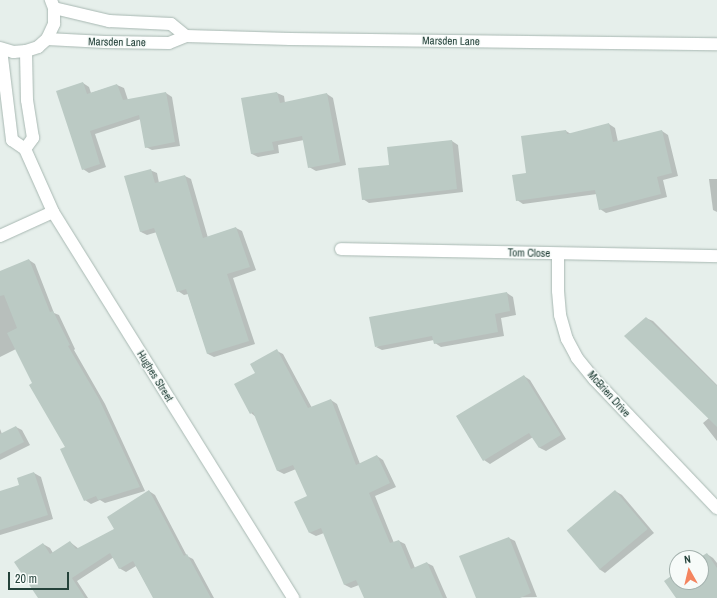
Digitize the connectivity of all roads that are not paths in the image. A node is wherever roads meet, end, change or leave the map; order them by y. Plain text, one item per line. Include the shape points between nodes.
1 (52, 4) edge
2 (186, 36) junction
3 (46, 39) junction
4 (717, 44) edge
5 (1, 48) edge
6 (26, 51) junction
7 (25, 149) junction
8 (53, 212) junction
9 (0, 236) edge
10 (340, 249) dead end
11 (558, 254) junction
12 (717, 256) edge
13 (717, 508) edge
14 (293, 598) edge

1 - 2 street, Marsden Lane via 109,21 171,24
1 - 3 street via 54,24
2 - 3 street, Marsden Lane via 169,43
2 - 4 street, Marsden Lane
3 - 6 street via 38,47
5 - 6 street via 13,52
5 - 7 street, Hughes Street via 12,140
6 - 7 street via 27,100 33,138
7 - 8 street, Hughes Street
8 - 9 street
8 - 14 street, Hughes Street
10 - 11 street, Tom Close
11 - 12 street, Tom Close
11 - 13 street, McBrien Drive via 560,315 567,339 577,358

